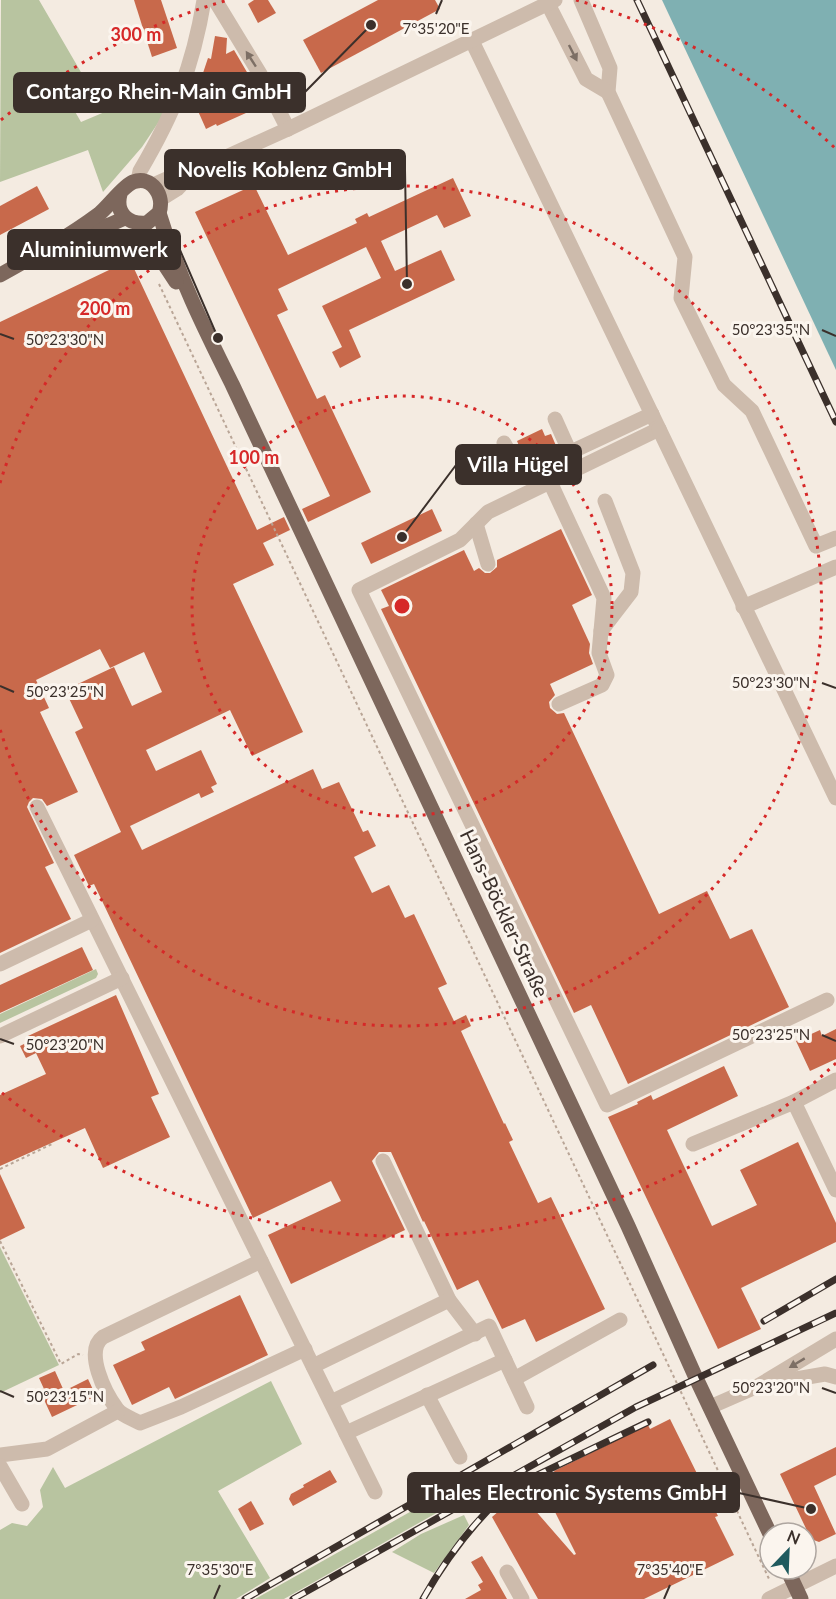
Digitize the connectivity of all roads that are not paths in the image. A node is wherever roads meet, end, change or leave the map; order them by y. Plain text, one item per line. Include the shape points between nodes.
1 (204, 0) edge
2 (215, 0) edge
3 (580, 0) edge
4 (552, 2) edge
5 (472, 41) junction
6 (608, 92) junction
7 (288, 129) junction
8 (193, 172) junction
9 (145, 183) junction
10 (120, 194) junction
11 (160, 206) junction
12 (132, 221) junction
13 (68, 237) junction
14 (0, 275) edge
15 (196, 313) junction
16 (652, 414) junction
17 (555, 419) dead end
18 (659, 429) junction
19 (504, 443) dead end
20 (573, 451) junction
21 (550, 482) junction
22 (605, 501) dead end
23 (476, 524) junction
24 (836, 537) edge
25 (488, 564) dead end
26 (836, 567) edge
27 (743, 607) junction
28 (601, 631) junction
29 (560, 704) dead end
30 (836, 798) edge
31 (37, 807) dead end
32 (92, 920) junction
33 (0, 964) edge
34 (122, 978) junction
35 (827, 1000) dead end
36 (0, 1036) edge
37 (836, 1080) edge
38 (794, 1102) junction
39 (693, 1144) dead end
40 (383, 1161) dead end
41 (836, 1190) edge
42 (261, 1261) junction
43 (450, 1300) junction
44 (620, 1320) dead end
45 (475, 1334) junction
46 (836, 1339) edge
47 (305, 1349) junction
48 (505, 1360) junction
49 (313, 1366) junction
50 (836, 1377) edge
51 (514, 1379) junction
52 (758, 1386) junction
53 (427, 1395) junction
54 (331, 1402) junction
55 (527, 1407) dead end
56 (710, 1407) junction
57 (118, 1411) junction
58 (346, 1433) junction
59 (0, 1455) edge
60 (460, 1457) dead end
61 (0, 1466) edge
62 (375, 1492) dead end
63 (22, 1504) dead end
64 (764, 1521) edge
65 (836, 1566) edge
66 (507, 1572) dead end
67 (798, 1592) edge
68 (773, 1597) edge
69 (522, 1599) edge

1 - 9 street via 192,59 179,94 140,171
7 -> 2 street
3 - 6 street via 610,68
4 - 5 street
4 -> 6 street via 586,79
5 - 7 street
5 - 16 street
6 - 24 street via 684,257 681,298 724,385 752,411 816,546
7 - 8 street
8 - 9 street
8 - 11 street
9 - 10 main road via 127,186
9 - 11 main road
10 - 12 main road via 119,207
10 - 13 main road
11 - 12 main road via 153,219
11 - 15 main road, Hans-Böckler-Straße via 170,248
12 - 13 main road
12 - 15 main road, Hans-Böckler-Straße
13 - 14 main road
15 - 56 main road, Hans-Böckler-Straße
16 - 18 street
16 - 20 street
17 - 20 street
18 - 21 street
18 - 27 street
19 - 20 street via 521,474
21 - 23 street via 488,512
21 - 28 street via 604,598
22 - 28 street via 633,573 631,592
23 - 25 street
23 - 35 street via 460,540 359,590 607,1105
26 - 27 street
27 - 30 street
28 - 29 street via 598,653 607,675 602,685
31 - 32 street
32 - 33 street
32 - 34 street
34 - 36 street
34 - 42 street
37 - 38 street
38 - 39 street
38 - 41 street
40 - 43 street
42 - 47 street
42 - 57 street via 98,1341 96,1368
43 - 45 street
43 - 49 street
44 - 51 street
45 - 48 street via 489,1326
45 - 54 street
46 -> 52 street
47 - 49 street
47 - 57 street via 140,1424
48 - 51 street
48 - 53 street
49 - 54 street
50 - 52 street via 825,1374
51 - 55 street
52 - 56 street
53 - 58 street
53 - 60 street
54 - 58 street
56 - 64 main road, Hans-Böckler-Straße
57 - 59 street via 46,1449
58 - 62 street
61 - 63 street
65 - 67 street
66 - 69 street
67 - 68 street

